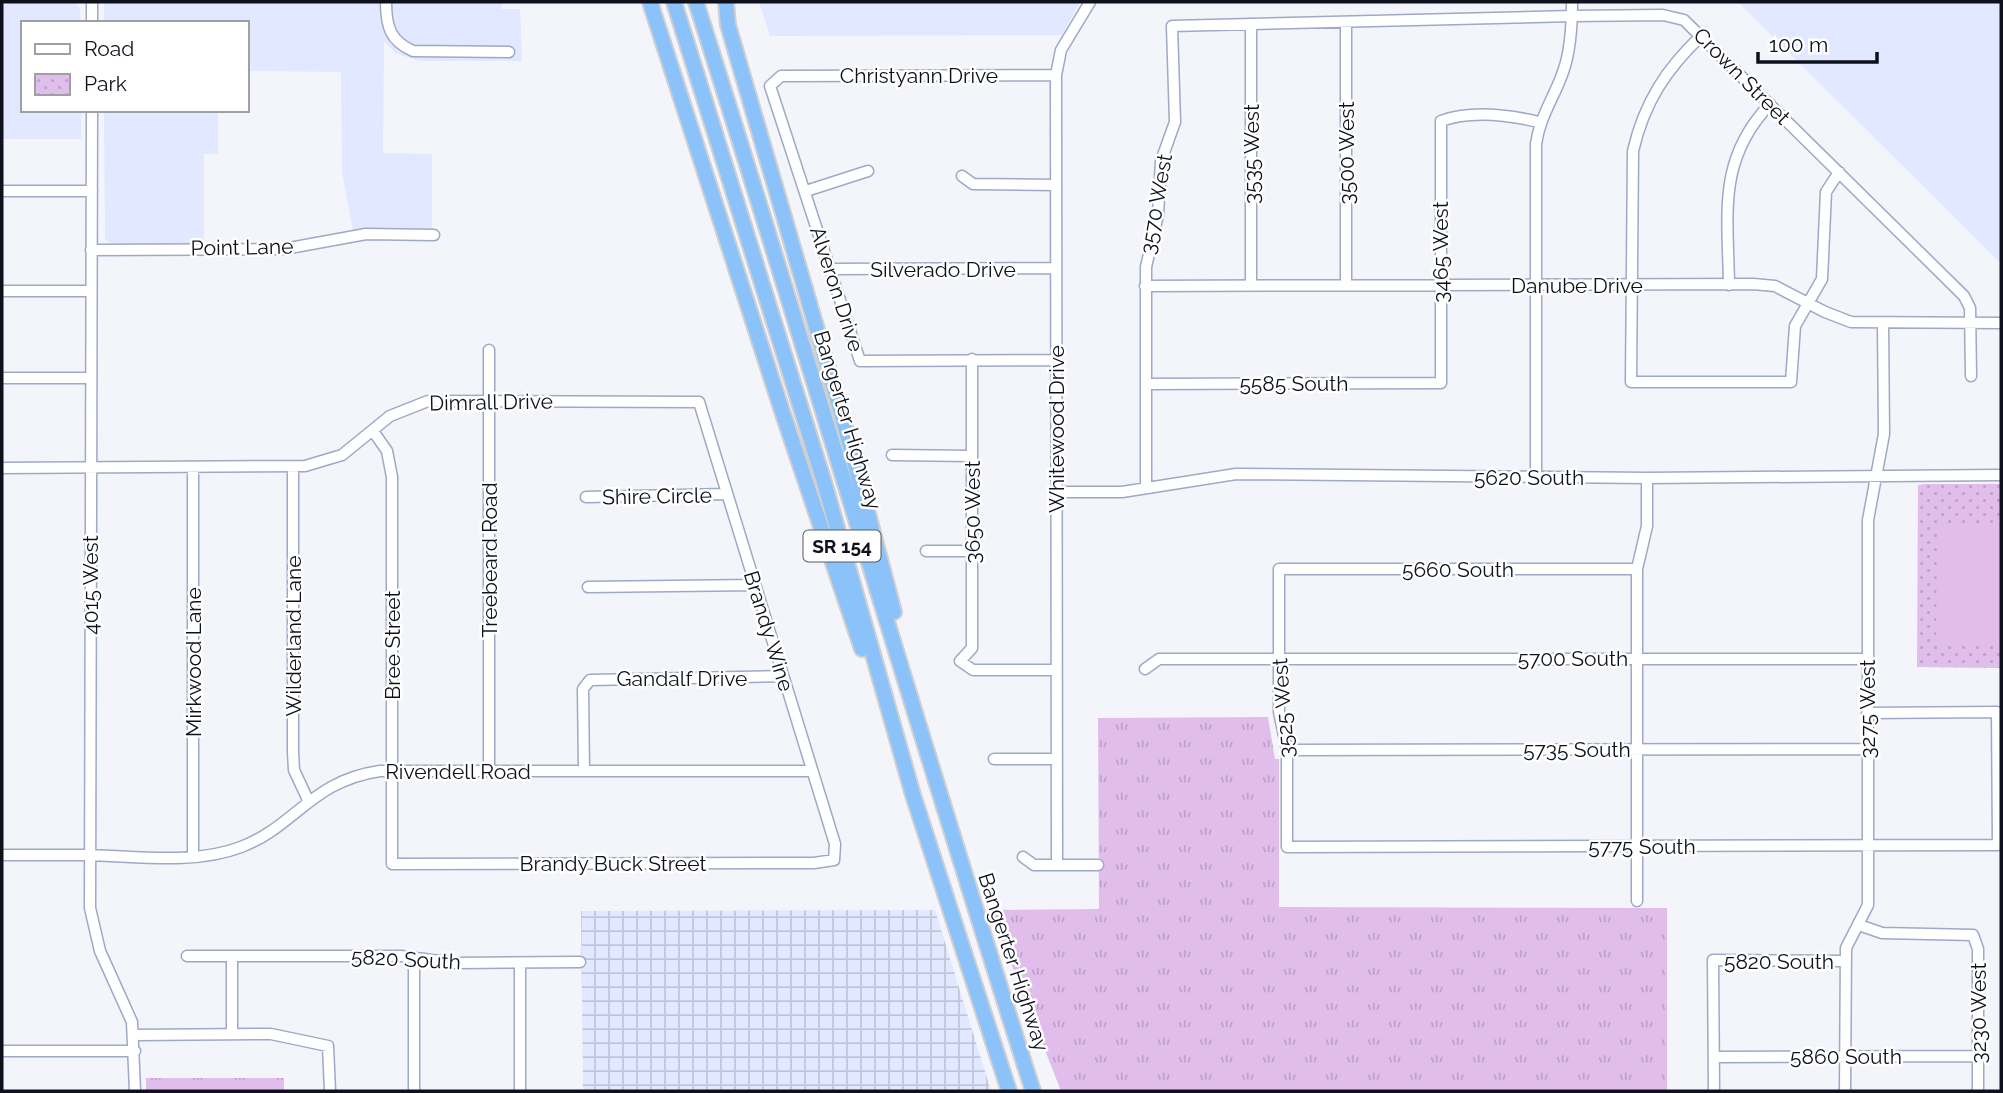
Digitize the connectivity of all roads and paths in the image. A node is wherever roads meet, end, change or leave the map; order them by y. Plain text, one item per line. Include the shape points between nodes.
1 (92, 2) edge
2 (386, 2) edge
3 (644, 2) edge
4 (650, 2) edge
5 (674, 2) edge
6 (714, 2) edge
7 (726, 2) edge
8 (1090, 2) edge
9 (1572, 2) edge
10 (696, 3) edge
11 (1572, 16) junction
12 (654, 20) junction
13 (92, 21) edge
14 (1346, 22) junction
15 (1251, 24) junction
16 (728, 25) junction
17 (1171, 26) joint
18 (1702, 35) junction
19 (509, 52) dead end
20 (1056, 75) junction
21 (781, 76) joint
22 (1770, 104) junction
23 (92, 112) edge
24 (1539, 122) junction
25 (868, 171) dead end
26 (1839, 172) junction
27 (962, 176) dead end
28 (1055, 185) junction
29 (2, 191) edge
30 (92, 191) junction
31 (806, 191) junction
32 (434, 235) dead end
33 (91, 250) junction
34 (1056, 268) junction
35 (831, 269) junction
36 (1251, 284) junction
37 (1346, 285) junction
38 (1441, 285) junction
39 (1535, 285) junction
40 (1632, 285) junction
41 (1729, 285) junction
42 (1145, 286) junction
43 (2, 291) edge
44 (91, 291) junction
45 (1809, 302) junction
46 (1883, 323) junction
47 (1970, 323) junction
48 (2001, 323) edge
49 (489, 350) dead end
50 (972, 359) junction
51 (1056, 360) junction
52 (1971, 376) dead end
53 (2, 378) edge
54 (91, 378) junction
55 (1441, 383) joint
56 (1146, 384) junction
57 (489, 401) junction
58 (699, 402) joint
59 (373, 431) junction
60 (892, 455) dead end
61 (972, 456) junction
62 (91, 467) junction
63 (193, 467) junction
64 (293, 467) junction
65 (2, 468) edge
66 (1874, 475) junction
67 (2001, 475) edge
68 (1536, 477) junction
69 (1647, 478) junction
70 (1146, 488) junction
71 (1057, 492) junction
72 (727, 494) junction
73 (586, 497) dead end
74 (926, 551) dead end
75 (971, 551) junction
76 (1279, 569) joint
77 (1637, 569) junction
78 (755, 585) junction
79 (587, 587) dead end
80 (1636, 658) junction
81 (1279, 659) junction
82 (1867, 659) junction
83 (1145, 669) dead end
84 (1056, 670) junction
85 (783, 676) junction
86 (1867, 713) junction
87 (1636, 749) junction
88 (1867, 749) junction
89 (1287, 750) junction
90 (994, 759) dead end
91 (1056, 760) junction
92 (392, 770) junction
93 (489, 771) junction
94 (584, 771) junction
95 (812, 771) junction
96 (936, 787) junction
97 (913, 795) junction
98 (308, 800) junction
99 (1868, 845) junction
100 (1637, 846) junction
101 (1287, 847) joint
102 (2, 855) edge
103 (89, 855) junction
104 (194, 857) junction
105 (1023, 857) dead end
106 (834, 860) joint
107 (392, 864) joint
108 (1058, 865) junction
109 (1098, 866) dead end
110 (1637, 901) dead end
111 (1859, 925) junction
112 (187, 956) dead end
113 (232, 956) junction
114 (414, 957) junction
115 (1845, 961) junction
116 (580, 962) dead end
117 (520, 963) junction
118 (232, 1034) junction
119 (134, 1035) junction
120 (2, 1051) edge
121 (135, 1051) junction
122 (1844, 1056) junction
123 (1979, 1056) junction
124 (1714, 1057) junction
125 (135, 1091) edge
126 (330, 1091) edge
127 (414, 1091) edge
128 (520, 1091) edge
129 (1009, 1091) edge
130 (1033, 1091) edge
131 (1714, 1091) edge
132 (1845, 1091) edge
133 (1978, 1091) edge

1 - 13 street
2 - 19 street via 388,29 394,39 413,51
3 - 12 highway
4 - 12 highway
5 - 97 highway, Bangerter Highway / SR 154 via 824,482
6 - 16 highway
7 - 16 highway
8 - 20 street, Whitewood Drive via 1061,50
9 - 11 street
10 - 96 highway, Bangerter Highway / SR 154
11 - 14 street, Crown Street
11 - 18 street, Crown Street via 1675,17
11 - 24 street via 1563,74
12 - 97 highway
14 - 15 street, Crown Street
14 - 37 street, 3500 West
15 - 17 street, Crown Street
15 - 36 street, 3535 West
16 - 96 highway via 858,475
17 - 42 street, 3570 West via 1175,122 1158,172 1158,215 1146,259
18 - 22 street, Crown Street
18 - 40 street via 1658,84 1639,124 1633,151
20 - 21 street, Christyann Drive
20 - 28 street, Whitewood Drive
21 - 31 street, Alveron Drive via 770,86 771,92
22 - 26 street, Crown Street
22 - 41 street via 1742,138 1734,159 1728,204
23 - 30 street, 4015 West
24 - 38 street, 3465 West via 1504,116 1459,116 1441,121
24 - 39 street
25 - 31 street
26 - 45 street via 1826,192 1822,279
26 - 47 street, Crown Street via 1964,296
27 - 28 street via 973,184
28 - 34 street, Whitewood Drive
29 - 30 street
30 - 33 street, 4015 West
31 - 35 street, Alveron Drive
32 - 33 street, Point Lane via 366,234 284,249
33 - 44 street, 4015 West
34 - 35 street, Silverado Drive
34 - 51 street, Whitewood Drive
35 - 50 street, Alveron Drive via 860,361
36 - 37 street, Danube Drive
36 - 42 street, Danube Drive
37 - 38 street, Danube Drive
38 - 39 street, Danube Drive
38 - 55 street, 3465 West
39 - 40 street, Danube Drive
39 - 68 street
40 - 41 street, Danube Drive
40 - 45 street via 1631,382 1791,382 1795,326
41 - 45 street, Danube Drive via 1775,286
42 - 56 street, 3570 West
43 - 44 street
44 - 54 street, 4015 West
45 - 46 street, Danube Drive via 1837,318
46 - 47 street, Danube Drive
46 - 66 street, 3275 West via 1884,434
47 - 48 street, Danube Drive
47 - 52 street, Crown Street
49 - 57 street, Treebeard Road
50 - 51 street, Alveron Drive
50 - 61 street, 3650 West
51 - 71 street, Whitewood Drive
53 - 54 street
54 - 62 street, 4015 West
55 - 56 street, 5585 South
56 - 70 street, 3570 West
57 - 58 street, Dimrall Drive
57 - 59 street, Dimrall Drive via 442,400 414,405 390,416
57 - 93 street, Treebeard Road
58 - 72 street, Brandy Wine
59 - 64 street, Dimrall Drive via 342,455
59 - 92 street, Bree Street via 387,452 392,477
60 - 61 street
61 - 75 street, 3650 West
62 - 63 street, Dimrall Drive
62 - 65 street, Dimrall Drive
62 - 103 street, 4015 West
63 - 64 street, Dimrall Drive
63 - 104 street, Mirkwood Lane
64 - 98 street, Wilderland Lane via 293,752 294,770
66 - 67 street, 5620 South
66 - 69 street, 5620 South
66 - 82 street, 3275 West via 1868,520
68 - 69 street, 5620 South
68 - 70 street, 5620 South via 1237,474
69 - 77 street via 1647,526
70 - 71 street, 5620 South
71 - 84 street, Whitewood Drive
72 - 73 street, Shire Circle
72 - 78 street, Brandy Wine
74 - 75 street
75 - 84 street, 3650 West via 972,648 960,661 973,670
76 - 77 street, 5660 South
76 - 81 street, 3525 West
77 - 80 street
78 - 79 street
78 - 85 street, Brandy Wine
80 - 81 street, 5700 South
80 - 82 street, 5700 South
80 - 87 street
81 - 83 street, 5700 South via 1159,659
81 - 89 street, 3525 West via 1279,719
82 - 86 street, 3275 West
84 - 91 street, Whitewood Drive
85 - 94 street, Gandalf Drive via 590,680 583,689
85 - 95 street, Brandy Wine
86 - 88 street, 3275 West
86 - 99 street, 5775 South via 1997,712 1998,845
87 - 88 street, 5735 South
87 - 89 street, 5735 South
87 - 100 street
88 - 99 street, 3275 West
89 - 101 street, 3525 West
90 - 91 street
91 - 108 street, Whitewood Drive
92 - 93 street, Rivendell Road
92 - 98 street, Rivendell Road via 349,778
92 - 107 street, Bree Street
93 - 94 street, Rivendell Road
94 - 95 street, Rivendell Road
95 - 106 street, Brandy Wine via 835,844
96 - 130 highway, Bangerter Highway / SR 154
97 - 129 highway, Bangerter Highway / SR 154
98 - 104 street, Rivendell Road via 244,846
99 - 100 street, 5775 South
99 - 111 street, 3275 West via 1868,905
100 - 101 street, 5775 South
100 - 110 street
102 - 103 street, Rivendell Road
103 - 104 street, Rivendell Road
103 - 119 street, 4015 West via 93,931 128,1009
105 - 108 street via 1034,865
106 - 107 street, Brandy Buck Street
108 - 109 street
111 - 115 street, 3275 West via 1846,948
111 - 123 street, 3230 West via 1882,933 1973,935 1978,949
112 - 113 street, 5820 South
113 - 114 street, 5820 South
113 - 118 street
114 - 117 street, 5820 South via 455,963
114 - 127 street
115 - 122 street, 3275 West
115 - 124 street, 5820 South via 1713,960
116 - 117 street, 5820 South
117 - 128 street
118 - 119 street
118 - 126 street via 271,1034 328,1046
119 - 121 street, 4015 West
120 - 121 street
121 - 125 street, 4015 West
122 - 123 street, 5860 South
122 - 124 street, 5860 South
122 - 132 street, 3275 West
123 - 133 street, 3230 West
124 - 131 street

